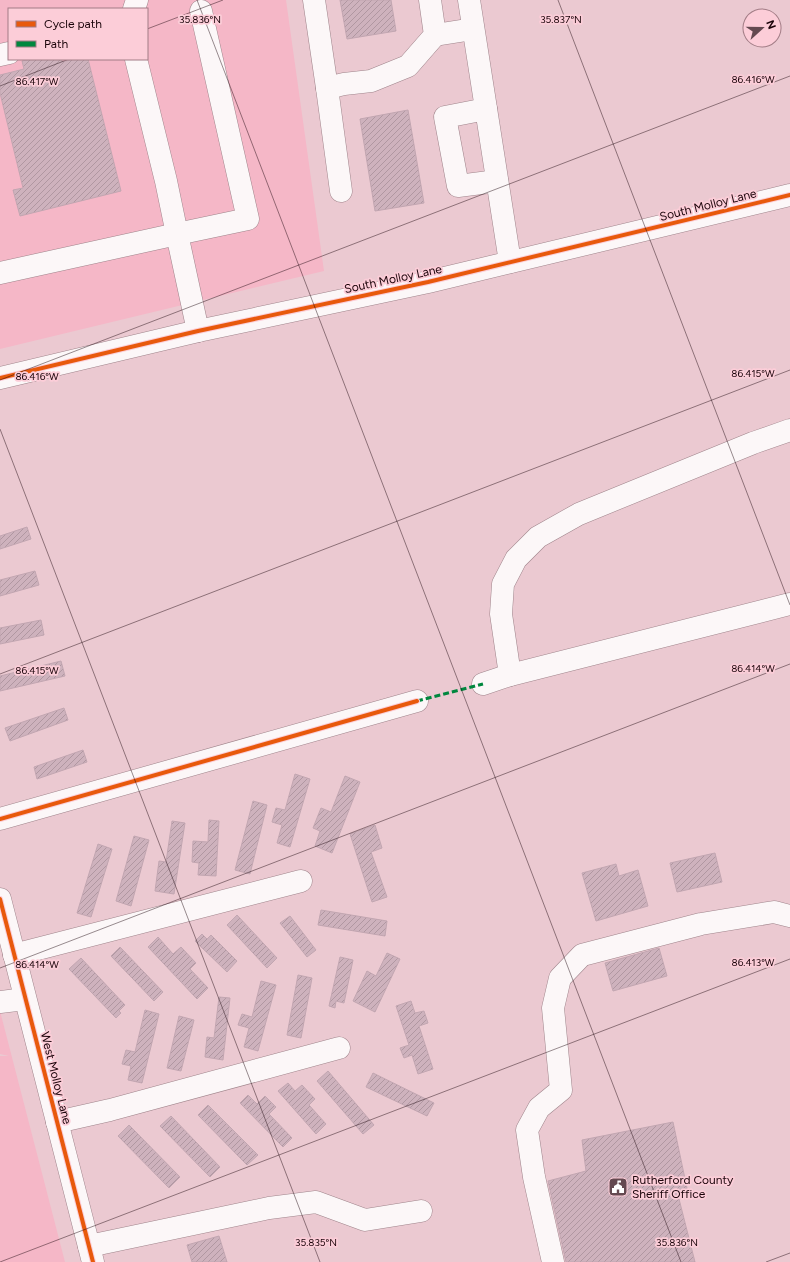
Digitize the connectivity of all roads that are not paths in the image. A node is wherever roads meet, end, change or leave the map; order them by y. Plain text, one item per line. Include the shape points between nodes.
1 (314, 0) edge
2 (430, 0) edge
3 (469, 0) edge
4 (201, 11) dead end
5 (473, 28) junction
6 (435, 35) junction
7 (136, 60) edge
8 (327, 88) junction
9 (486, 109) junction
10 (497, 181) junction
11 (341, 191) dead end
12 (790, 195) edge
13 (177, 234) junction
14 (510, 262) junction
15 (0, 273) edge
16 (198, 331) junction
17 (1, 372) edge
18 (790, 430) edge
19 (790, 604) edge
20 (510, 675) junction
21 (483, 684) dead end
22 (417, 701) dead end
23 (0, 819) edge
24 (301, 881) dead end
25 (0, 899) edge
26 (790, 916) edge
27 (14, 955) junction
28 (26, 999) junction
29 (0, 1002) edge
30 (339, 1048) dead end
31 (57, 1122) junction
32 (421, 1211) dead end
33 (91, 1254) edge
34 (553, 1262) edge

1 - 8 street
2 - 6 street
3 - 5 street
4 - 13 street via 248,218
5 - 6 street
5 - 9 street
6 - 8 street via 408,66 371,81
7 - 13 street
8 - 11 street
9 - 10 street
9 - 10 street via 445,117 458,186
10 - 14 street
12 - 14 street, South Molloy Lane
13 - 15 street
13 - 16 street
14 - 16 street, South Molloy Lane via 420,284
16 - 17 street, South Molloy Lane
18 - 20 street via 579,514 538,537 516,559 503,584 501,614
19 - 20 street
20 - 21 street
22 - 23 street
24 - 27 street
25 - 27 street, West Molloy Lane
26 - 34 street via 774,912 701,924 582,955 560,978 553,1008 561,1090 539,1108 527,1130 534,1177
27 - 28 street, West Molloy Lane
28 - 29 street
28 - 31 street, West Molloy Lane
30 - 31 street
31 - 33 street, West Molloy Lane
32 - 33 street via 365,1220 316,1202 269,1208

